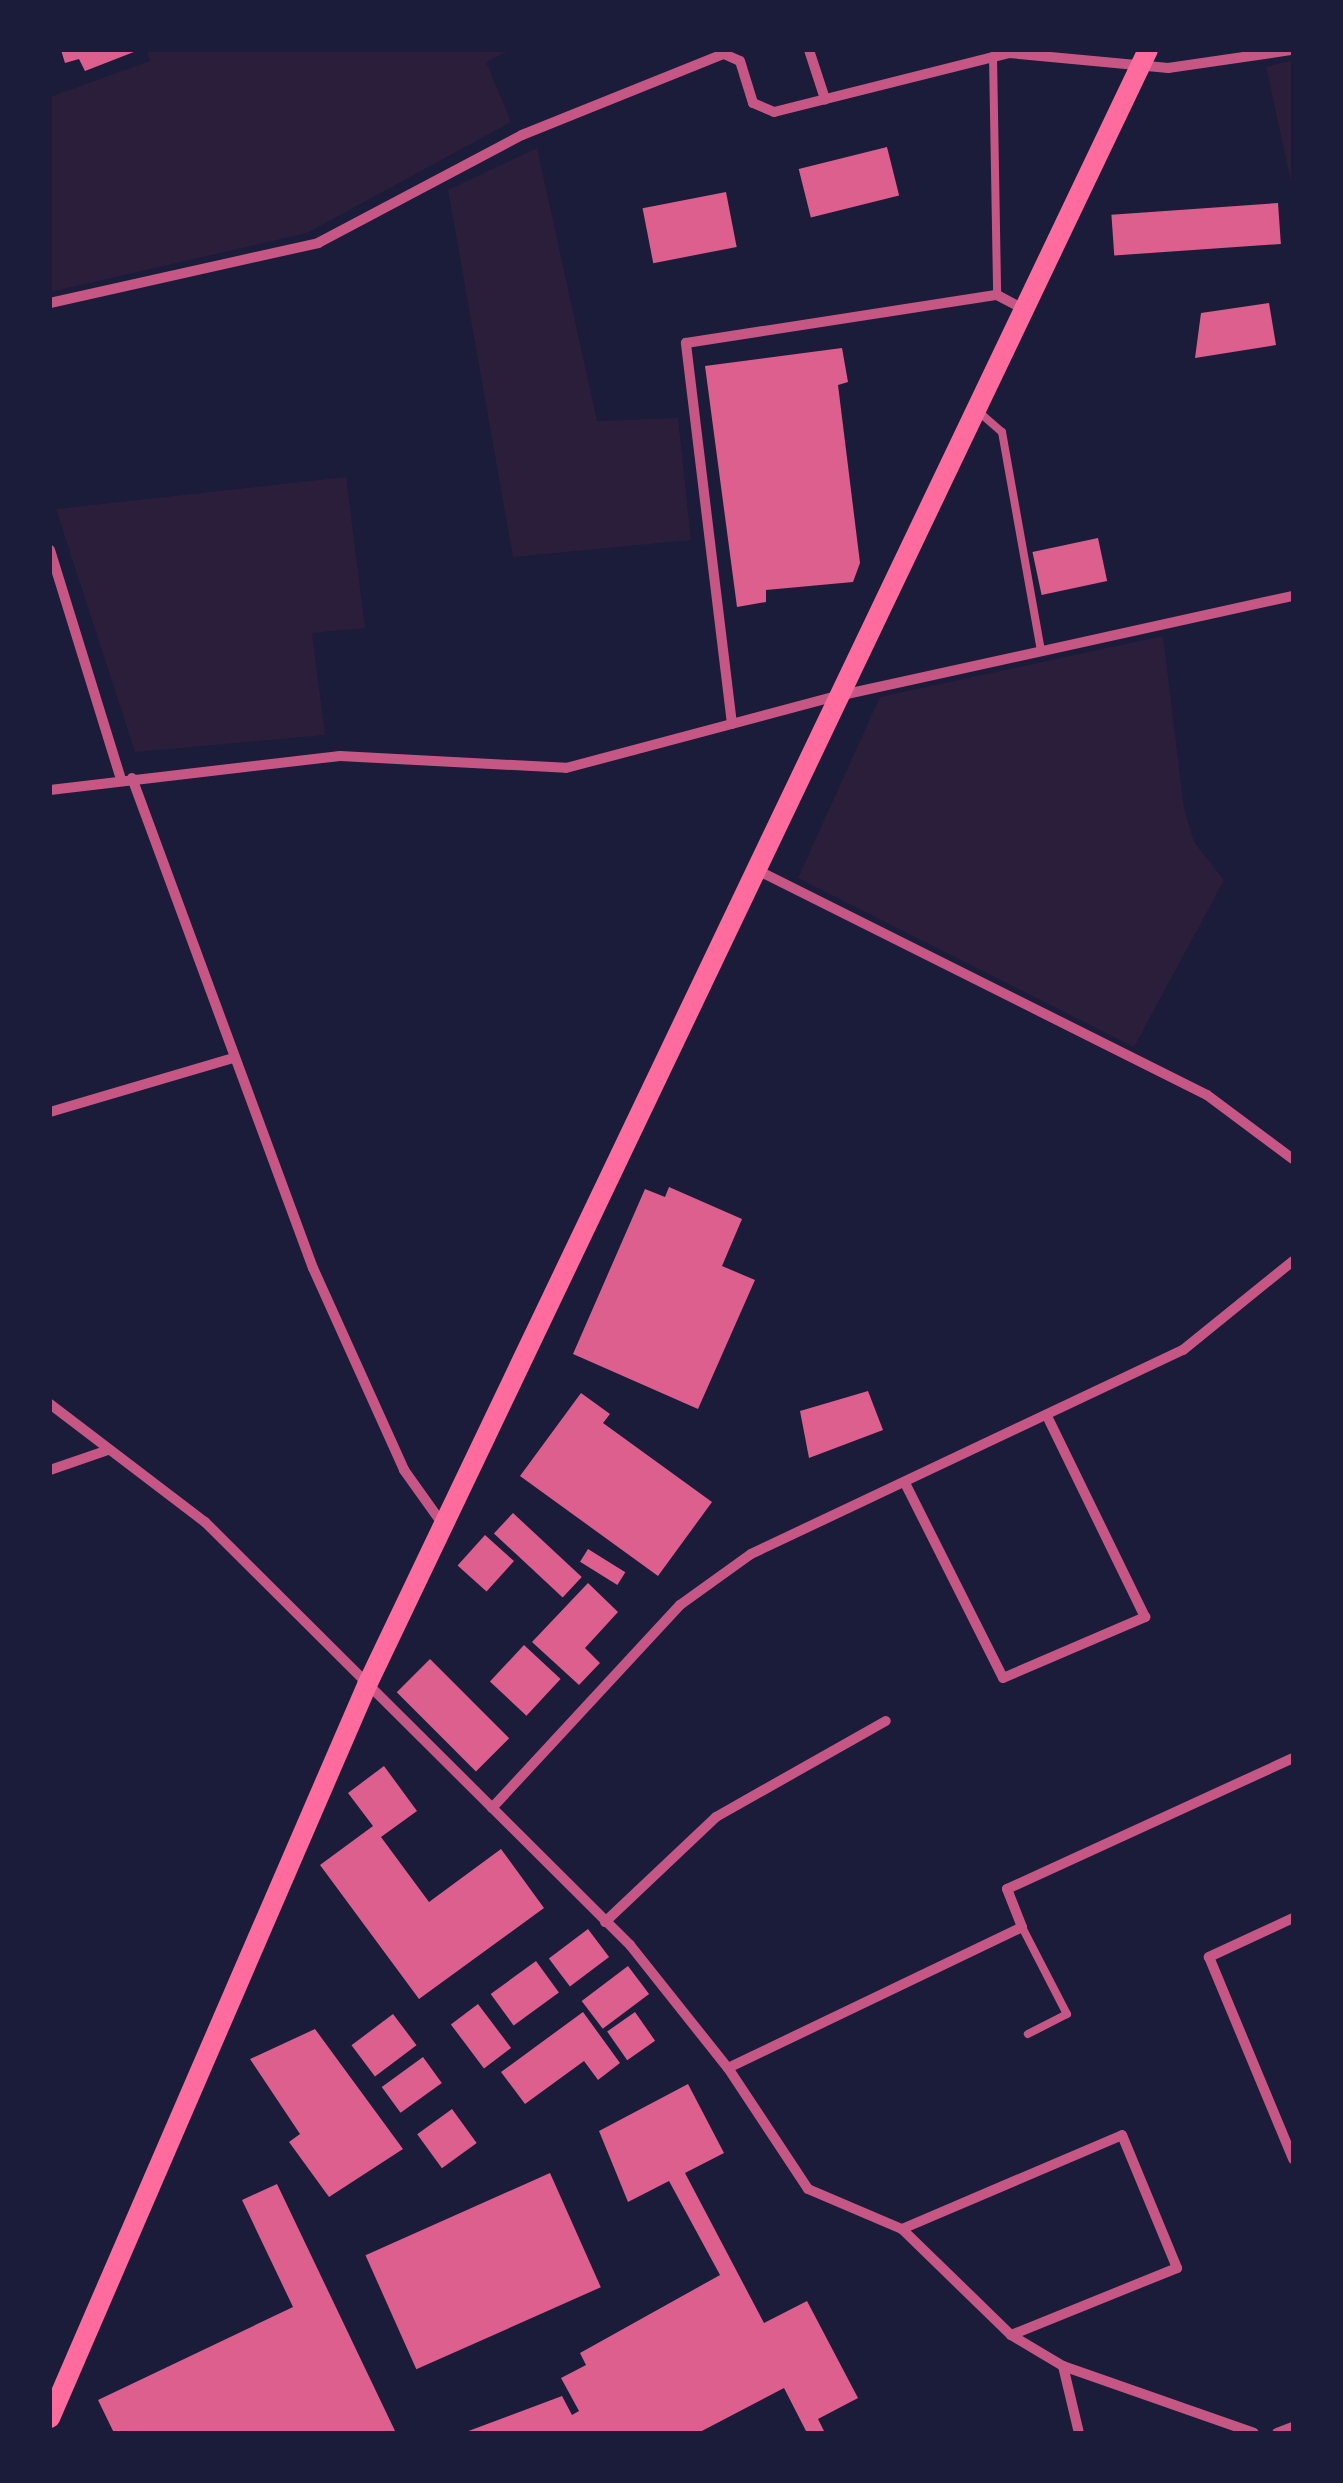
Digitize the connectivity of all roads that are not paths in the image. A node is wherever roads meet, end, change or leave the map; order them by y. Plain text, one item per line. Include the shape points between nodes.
1 (809, 50) edge
2 (1291, 50) edge
3 (1027, 52) edge
4 (993, 56) junction
5 (1143, 59) edge
6 (825, 99) junction
7 (998, 296) junction
8 (50, 303) edge
9 (1020, 307) junction
10 (972, 406) junction
11 (50, 550) edge
12 (1293, 596) edge
13 (1041, 650) junction
14 (833, 697) junction
15 (732, 724) junction
16 (126, 778) junction
17 (50, 790) edge
18 (756, 870) junction
19 (233, 1058) junction
20 (50, 1112) edge
21 (1293, 1159) edge
22 (1293, 1260) edge
23 (50, 1404) edge
24 (1050, 1420) junction
25 (108, 1450) junction
26 (50, 1470) edge
27 (905, 1483) junction
28 (444, 1526) junction
29 (367, 1685) junction
30 (886, 1721) dead end
31 (1293, 1758) edge
32 (492, 1808) junction
33 (1293, 1918) edge
34 (605, 1922) junction
35 (1022, 1927) junction
36 (1028, 2034) dead end
37 (728, 2068) junction
38 (1293, 2158) edge
39 (902, 2229) junction
40 (1012, 2335) junction
41 (1063, 2366) junction
42 (50, 2418) edge
43 (1293, 2427) edge
44 (1079, 2433) edge
45 (1254, 2433) edge
46 (1276, 2433) edge

1 - 6 street
2 - 5 street
3 - 4 street
3 - 5 street
4 - 6 street
4 - 7 lane
5 - 9 main road
6 - 8 street via 774,112 753,103 740,61 724,54 522,135 318,244
7 - 9 street
7 - 15 street via 686,343
9 - 10 main road
10 - 13 lane via 1002,432
10 - 14 main road
11 - 16 street
12 - 13 street
13 - 14 street
14 - 15 street
14 - 18 main road
15 - 16 street via 566,768 340,756
16 - 17 street
16 - 19 street
18 - 21 street via 1207,1095
18 - 28 main road
19 - 20 street
19 - 28 street via 396,1453
22 - 24 street via 1183,1350
23 - 25 street
24 - 27 street
24 - 27 street via 1145,1617 1003,1678
25 - 26 street
25 - 29 street via 204,1522
27 - 32 street via 751,1554 680,1604
28 - 29 main road
29 - 32 street
29 - 42 main road
30 - 34 street via 716,1817
31 - 35 street via 1006,1889
32 - 34 street
33 - 38 street via 1209,1957
34 - 37 street
35 - 36 lane via 1067,2014
35 - 37 street
37 - 39 street via 808,2189
39 - 40 street
39 - 40 street via 1122,2135 1177,2268
40 - 41 street
41 - 44 street
41 - 45 street
43 - 46 street

